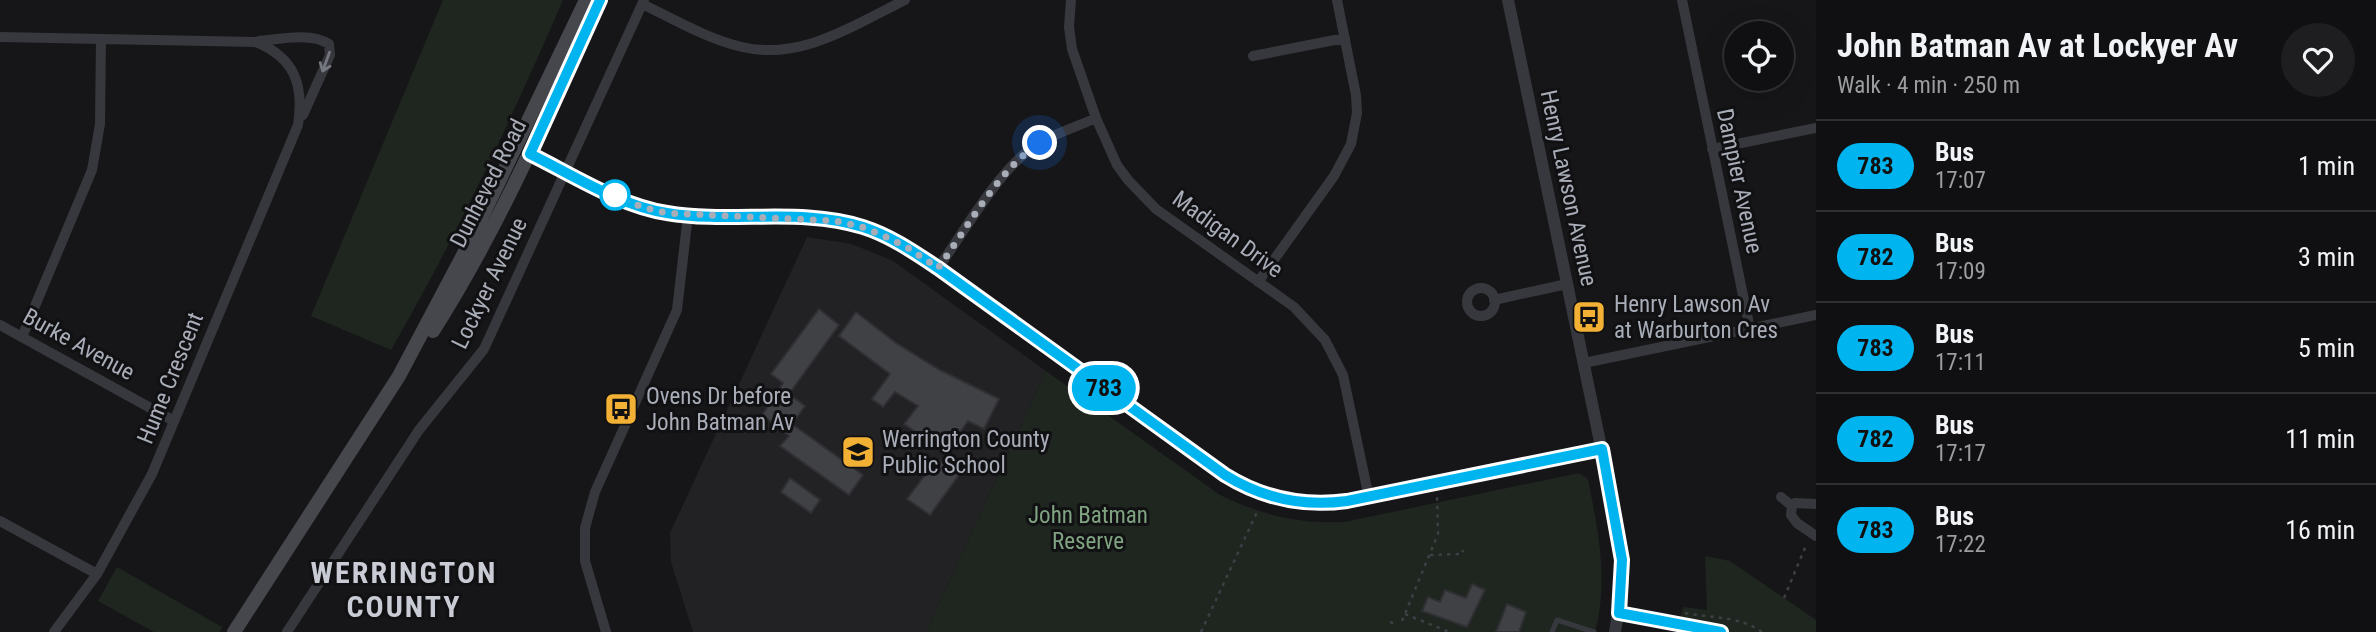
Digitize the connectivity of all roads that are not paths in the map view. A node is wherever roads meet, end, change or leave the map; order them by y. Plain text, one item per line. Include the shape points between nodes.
1 (586, 0) edge
2 (600, 0) edge
3 (905, 0) edge
4 (1071, 0) edge
5 (1337, 0) edge
6 (1508, 0) edge
7 (1682, 0) edge
8 (643, 2) edge
9 (0, 37) edge
10 (1345, 38) junction
11 (101, 39) junction
12 (256, 42) junction
13 (1253, 56) dead end
14 (1096, 118) junction
15 (528, 121) junction
16 (298, 125) junction
17 (1816, 128) edge
18 (1712, 149) junction
19 (530, 154) junction
20 (565, 171) junction
21 (501, 179) junction
22 (688, 215) junction
23 (938, 268) junction
24 (1258, 282) junction
25 (1567, 284) junction
26 (1494, 300) dead end
27 (1816, 315) edge
28 (0, 325) edge
29 (1750, 329) junction
30 (22, 337) junction
31 (1584, 363) junction
32 (399, 376) junction
33 (174, 421) junction
34 (1602, 449) junction
35 (1781, 497) dead end
36 (1369, 498) junction
37 (1816, 503) edge
38 (1792, 506) junction
39 (0, 521) edge
40 (1814, 535) edge
41 (97, 575) junction
42 (1619, 613) junction
43 (1682, 618) joint
44 (54, 632) edge
45 (234, 632) edge
46 (287, 632) edge
47 (606, 632) edge
48 (1552, 632) edge
49 (1594, 632) edge
50 (1615, 632) edge
51 (1722, 632) edge

1 - 15 main road, Dunheved Road
2 - 19 main road, Dunheved Road
3 - 8 street via 825,39 775,51 729,43
4 - 14 street, Madigan Drive via 1072,49
5 - 10 street
6 - 25 street, Henry Lawson Avenue
7 - 18 street, Dampier Avenue
8 - 20 street, Lockyer Avenue
9 - 11 street, Hume Crescent
10 - 13 street
10 - 24 street via 1356,95 1351,144 1334,176
11 - 12 street, Hume Crescent
11 - 30 street via 100,124 92,170
12 - 16 street, Hume Crescent via 293,71 300,87
12 -> 16 street, Hume Crescent via 318,39 329,44 330,55
14 - 23 street via 1040,143 1018,160
14 - 24 street, Madigan Drive via 1136,191
15 - 19 main road
15 - 21 main road, Dunheved Road
16 - 33 street, Hume Crescent
17 - 18 street
18 - 29 street, Dampier Avenue
19 - 20 street
19 - 21 main road
19 - 32 main road, Dunheved Road via 460,287 417,356
20 - 22 street via 642,207
20 - 46 street, Lockyer Avenue via 484,349 419,430
21 - 32 main road, Dunheved Road
22 - 23 street via 836,221 884,236
22 - 47 street via 677,310 595,492 585,528 585,561
23 - 36 street via 1233,480 1297,502
24 - 36 street, Madigan Drive via 1306,318 1332,351 1343,375
25 - 26 street
25 - 31 street, Henry Lawson Avenue
27 - 29 street
28 - 30 street, Burke Avenue
29 - 31 street
30 - 33 street, Burke Avenue
31 - 34 street, Henry Lawson Avenue
32 - 45 main road, Dunheved Road
33 - 41 street, Hume Crescent via 152,474
34 - 36 street
34 - 42 street, Henry Lawson Avenue via 1622,560
35 - 38 street
37 - 38 street
38 - 40 street via 1793,519
39 - 41 street
41 - 44 street, Hume Crescent
42 - 43 street
42 - 50 street, Henry Lawson Avenue
43 - 51 lane
48 - 49 lane via 1557,620

